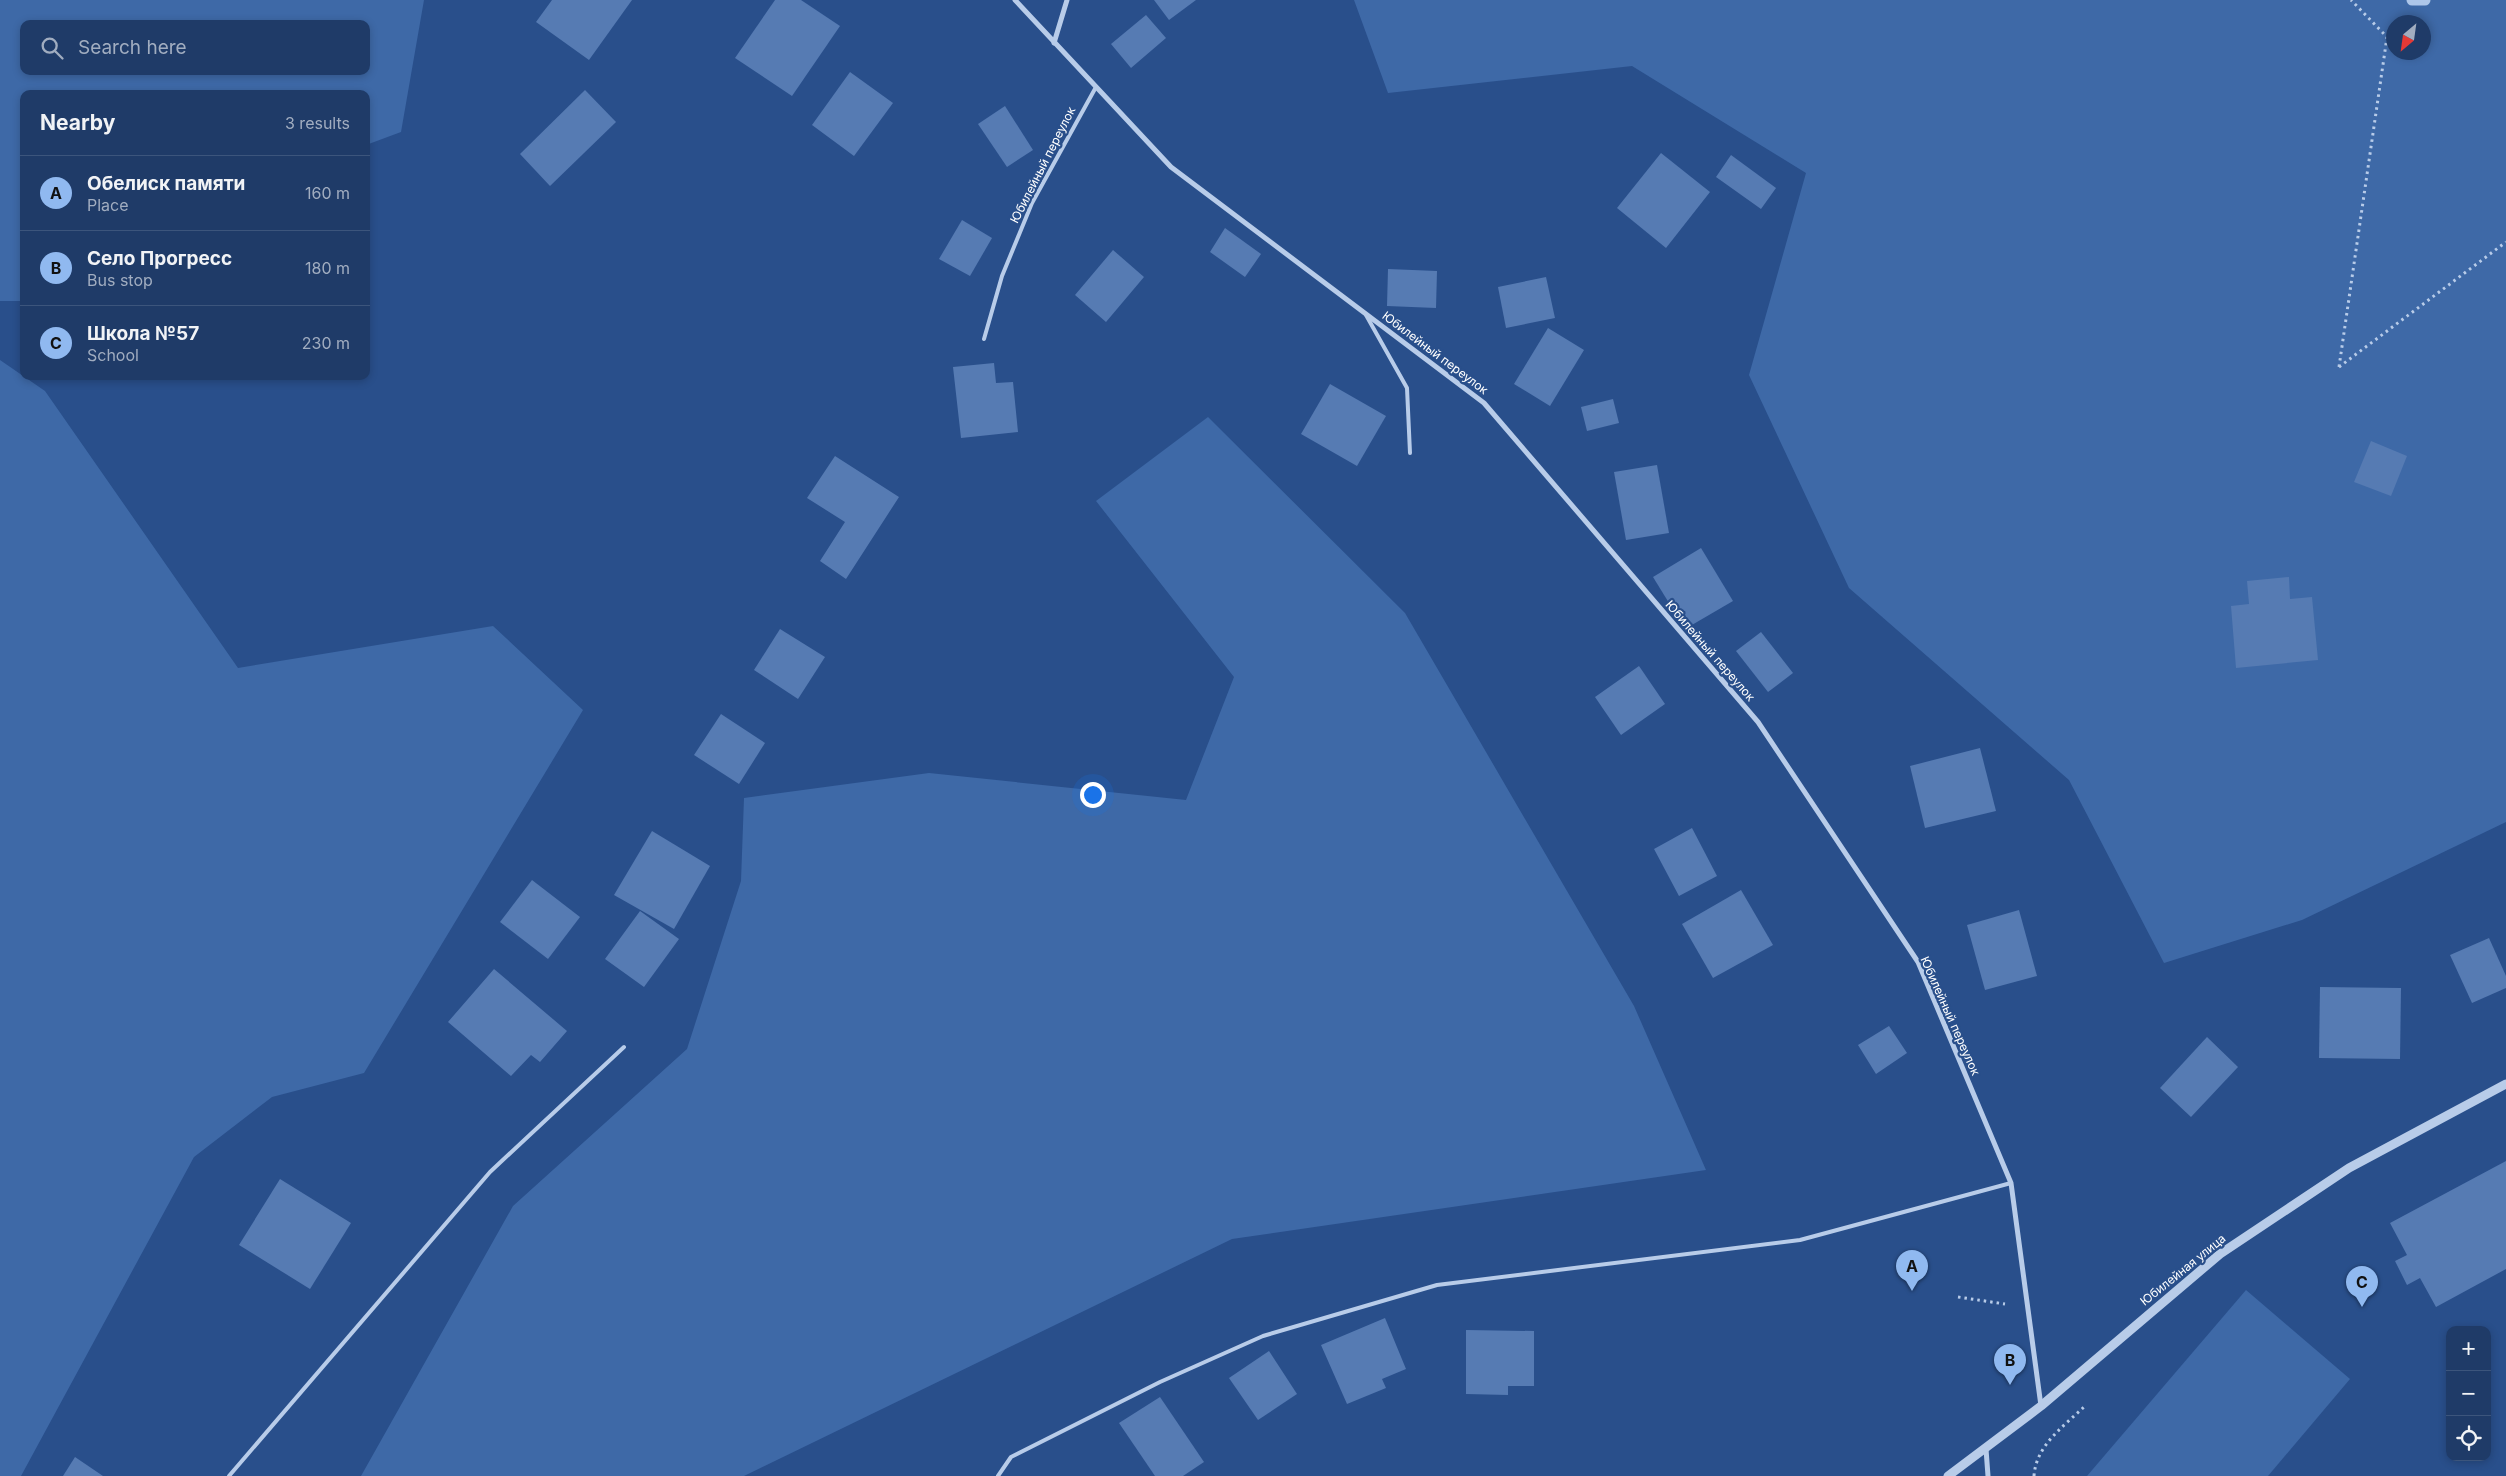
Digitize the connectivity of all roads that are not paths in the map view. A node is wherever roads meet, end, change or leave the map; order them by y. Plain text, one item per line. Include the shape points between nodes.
1 (1015, 0) edge
2 (1067, 0) edge
3 (1054, 44) junction
4 (1096, 87) junction
5 (1365, 313) junction
6 (984, 339) dead end
7 (1410, 453) dead end
8 (624, 1047) dead end
9 (2506, 1084) edge
10 (2011, 1183) junction
11 (2041, 1406) junction
12 (1986, 1449) junction
13 (229, 1476) edge
14 (998, 1476) edge
15 (1948, 1476) edge
16 (1988, 1476) edge

1 - 3 street, Юбилейный переулок
2 - 3 street
3 - 4 street, Юбилейный переулок
4 - 5 street, Юбилейный переулок via 1171,167
4 - 6 lane, Юбилейный переулок via 1032,203 1002,276
5 - 7 lane via 1407,388
5 - 10 street, Юбилейный переулок via 1484,403 1758,722 1918,962
8 - 13 lane via 490,1172
9 - 11 street, Юбилейная улица via 2349,1168 2220,1254
10 - 11 street, Юбилейный переулок
10 - 14 lane via 1800,1240 1437,1285 1250,1342 1160,1382 1011,1457
11 - 12 street, Юбилейная улица
12 - 15 street, Юбилейная улица
12 - 16 street

